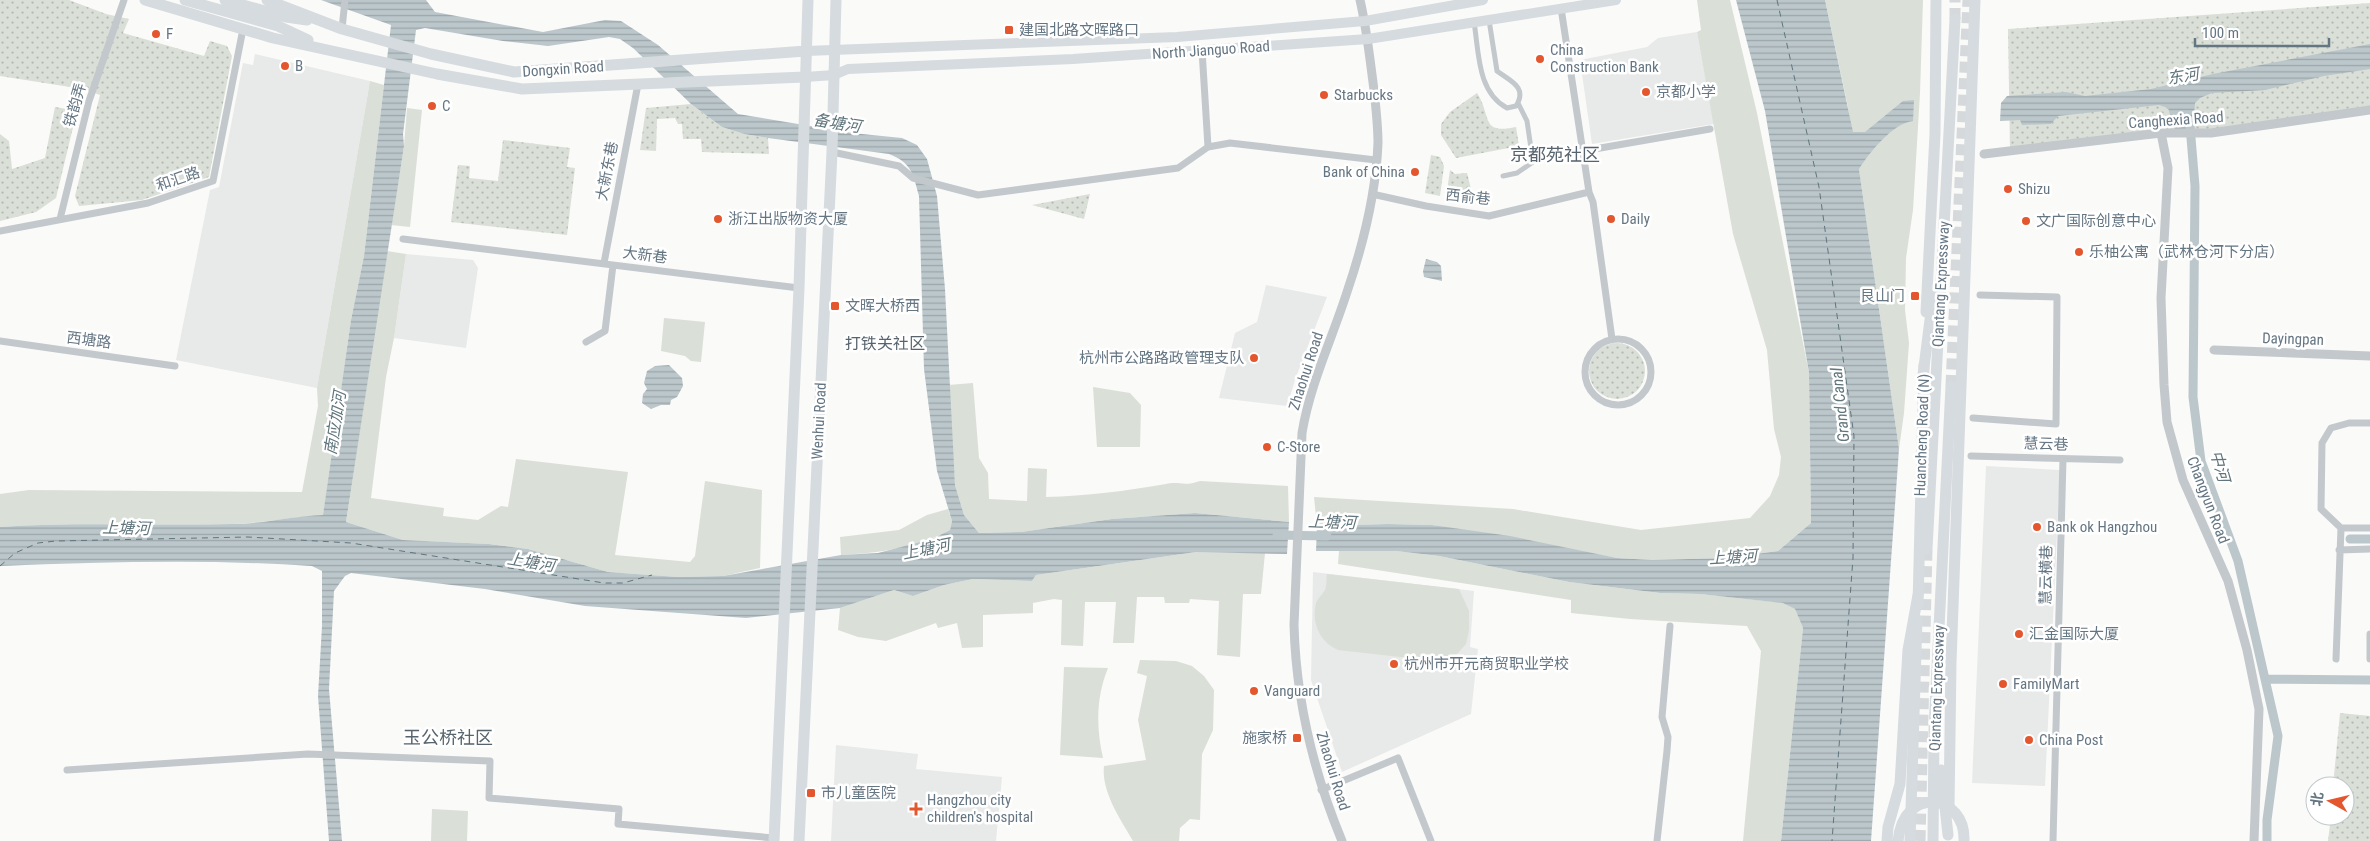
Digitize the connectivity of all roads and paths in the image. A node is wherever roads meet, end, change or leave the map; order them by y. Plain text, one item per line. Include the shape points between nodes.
1 (124, 0) edge
2 (144, 0) edge
3 (185, 0) edge
4 (225, 0) edge
5 (267, 0) edge
6 (808, 0) edge
7 (836, 0) edge
8 (1360, 0) edge
9 (1482, 0) edge
10 (1616, 0) edge
11 (1936, 0) edge
12 (1975, 0) edge
13 (345, 4) edge
14 (1561, 8) junction
15 (1955, 19) tunnel mouth
16 (1489, 20) junction
17 (1365, 21) junction
18 (326, 22) junction
19 (1474, 22) junction
20 (243, 29) junction
21 (342, 29) junction
22 (1368, 39) junction
23 (323, 47) junction
24 (833, 50) junction
25 (1202, 50) junction
26 (806, 51) junction
27 (834, 75) junction
28 (805, 76) junction
29 (638, 84) junction
30 (1518, 103) junction
31 (2370, 110) edge
32 (1710, 129) dead end
33 (2161, 133) junction
34 (1208, 147) junction
35 (1583, 151) junction
36 (832, 152) junction
37 (1984, 154) dead end
38 (1376, 160) junction
39 (1503, 176) dead end
40 (1590, 192) junction
41 (1946, 193) junction
42 (1372, 194) junction
43 (60, 219) junction
44 (0, 231) edge
45 (403, 239) dead end
46 (604, 263) junction
47 (613, 265) junction
48 (799, 288) junction
49 (1980, 295) dead end
50 (1612, 339) junction
51 (0, 341) edge
52 (586, 342) dead end
53 (2214, 350) dead end
54 (2370, 356) edge
55 (175, 366) dead end
56 (1923, 375) junction
57 (1950, 386) tunnel mouth
58 (1973, 418) dead end
59 (2370, 423) edge
60 (1971, 456) dead end
61 (2063, 459) junction
62 (2120, 460) dead end
63 (2340, 528) junction
64 (2370, 528) edge
65 (1927, 549) tunnel mouth
66 (2370, 549) edge
67 (2339, 550) junction
68 (1918, 595) junction
69 (1670, 626) dead end
70 (2370, 634) edge
71 (2336, 659) dead end
72 (1937, 660) junction
73 (2370, 660) edge
74 (67, 770) dead end
75 (1321, 790) junction
76 (1948, 838) edge
77 (774, 840) edge
78 (799, 841) edge
79 (1342, 841) edge
80 (1431, 841) edge
81 (1657, 841) edge
82 (1888, 841) edge
83 (1898, 841) edge
84 (1910, 841) edge
85 (1933, 841) edge
86 (1964, 841) edge
87 (2053, 841) edge
88 (2254, 841) edge

1 - 43 street, 铁韵弄 via 89,101
2 - 20 main road, Dongxin Road
3 - 23 main road, Dongxin Road via 278,26
4 - 18 main road, Dongxin Road via 286,17
5 - 18 main road, Dongxin Road
6 - 26 main road, Wenhui Road
7 - 24 main road, Wenhui Road
8 - 17 street, Zhaohui Road
9 - 17 main road, North Jianguo Road
10 - 14 main road, North Jianguo Road
11 - 56 main road, Huancheng Road (N) via 1935,134
12 - 76 main road
13 - 21 street
14 - 16 main road, North Jianguo Road
14 - 35 street
15 - 41 main road, Qiantang Expressway
16 - 19 main road, North Jianguo Road
16 - 30 street via 1497,70 1520,89
17 - 22 street, Zhaohui Road
17 - 24 main road, North Jianguo Road via 1177,38
18 - 21 main road, Dongxin Road
19 - 22 main road, North Jianguo Road
19 - 30 street via 1483,79 1490,95 1507,108
20 - 23 main road, Dongxin Road
20 - 43 street, 和汇路 via 213,181 148,204
21 - 26 main road, Dongxin Road via 514,72
22 - 25 main road, North Jianguo Road
22 - 38 street, Zhaohui Road via 1377,121
23 - 29 main road, Dongxin Road via 522,89
24 - 26 main road, North Jianguo Road
24 - 27 main road, Wenhui Road
25 - 27 main road, North Jianguo Road via 848,69
25 - 34 street
26 - 28 main road, Wenhui Road
27 - 28 main road, North Jianguo Road
27 - 36 main road, Wenhui Road
28 - 29 main road, Dongxin Road
28 - 48 main road, Wenhui Road
29 - 46 street, 大新东巷
30 - 39 street via 1527,121 1533,162 1517,173
31 - 33 street, Canghexia Road via 2211,133
32 - 35 street
33 - 37 street, Canghexia Road
33 - 88 street, Changyun Road via 2168,168 2161,298 2168,422 2183,480 2228,581 2260,709
34 - 36 street via 1178,168 978,194 913,178 899,166
34 - 38 street via 1230,143
35 - 40 street
36 - 78 main road, Wenhui Road
38 - 42 street, Zhaohui Road
40 - 42 street, 西俞巷 via 1489,216
40 - 50 street
41 - 56 main road
41 - 65 main road, Qiantang Expressway
42 - 75 street, Zhaohui Road via 1362,242 1306,410 1302,433 1294,654 1302,713
43 - 44 street, 和汇路
45 - 46 street, 大新巷
46 - 47 street, 大新巷
47 - 48 street, 大新巷
47 - 52 street via 604,331
48 - 77 main road, Wenhui Road
49 - 58 street via 2057,297 2056,424
50 - 50 street via 1598,344 1591,352 1584,372 1586,383 1600,400 1609,404 1631,403 1648,388 1651,365 1640,346 1630,340
51 - 55 street, 西塘路
53 - 54 street, Dayingpan
56 - 68 main road, Huancheng Road (N)
57 - 72 main road, Qiantang Expressway
59 - 63 street via 2349,423 2331,428 2322,443 2322,509
60 - 61 street, 慧云巷
61 - 62 street, 慧云巷
61 - 87 street, 慧云横巷
63 - 64 street
63 - 67 street
66 - 67 street
67 - 71 street
68 - 82 main road via 1908,650 1898,797 1888,827
68 - 84 main road, Huancheng Road (N)
69 - 81 street via 1662,717 1668,737
70 - 73 street
72 - 76 main road via 1942,786
72 - 85 main road, Qiantang Expressway
74 - 77 street via 308,754 490,761 489,798 620,808 618,824
75 - 79 street, Zhaohui Road
75 - 80 street via 1398,758
83 - 86 main road via 1906,814 1920,803 1935,802 1952,809 1961,821

